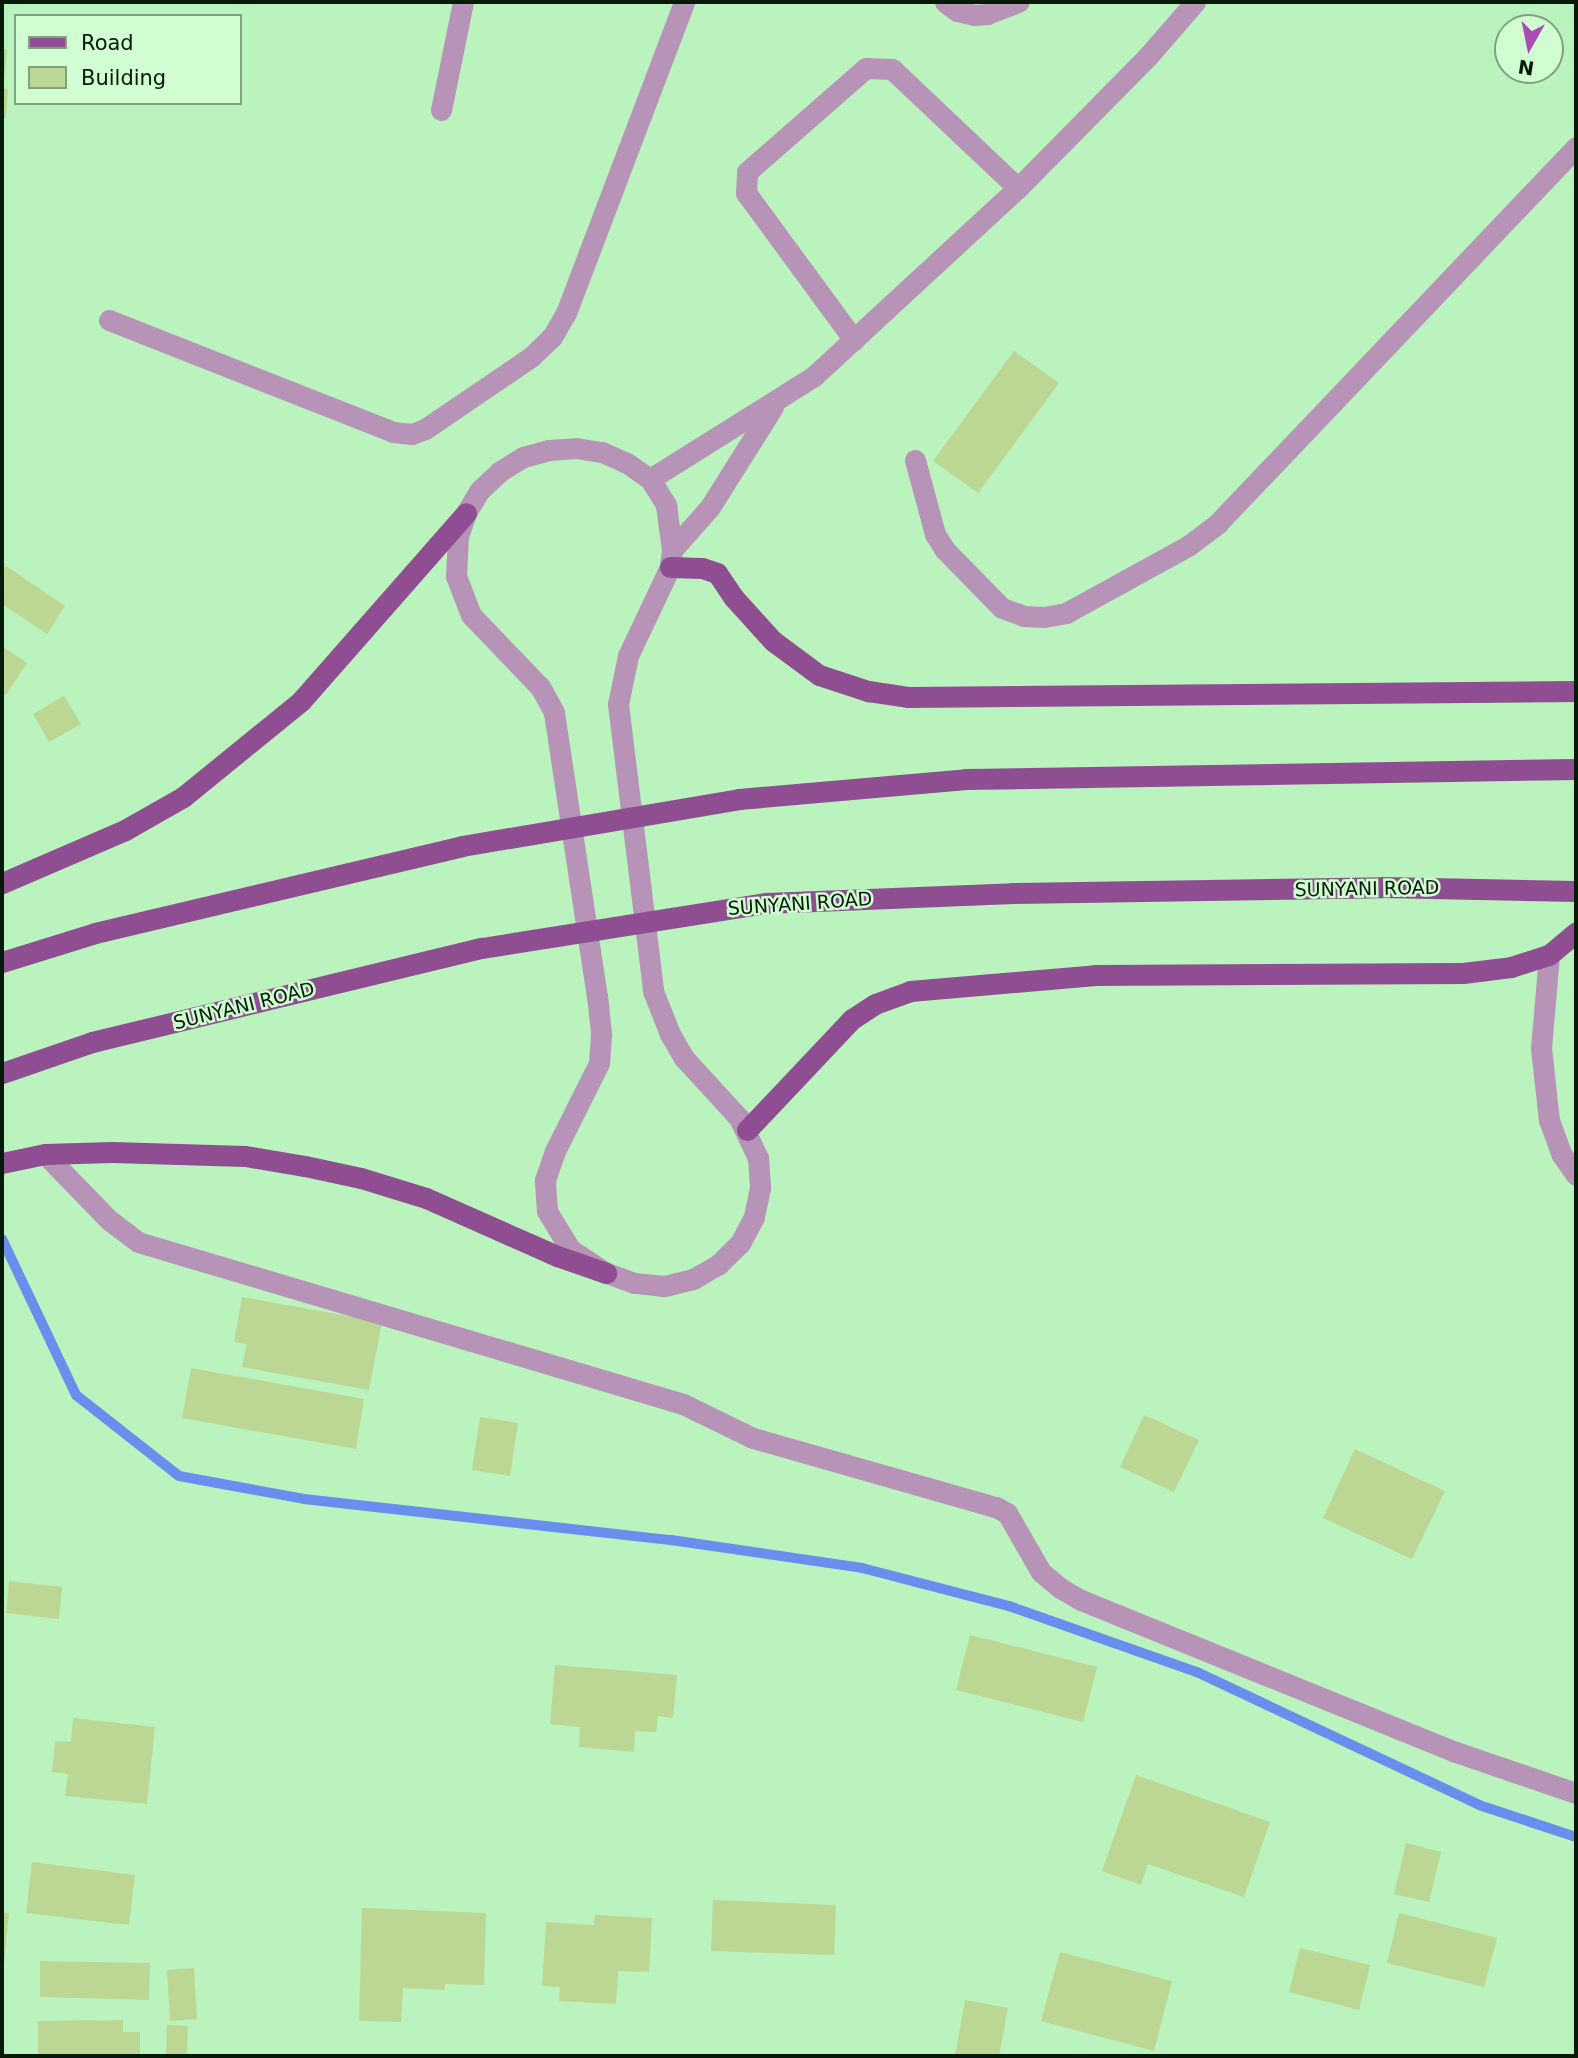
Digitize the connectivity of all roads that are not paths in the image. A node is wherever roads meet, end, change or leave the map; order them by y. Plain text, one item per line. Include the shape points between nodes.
1 (463, 2) edge
2 (684, 2) edge
3 (945, 2) edge
4 (1019, 2) edge
5 (1195, 2) edge
6 (441, 110) dead end
7 (1576, 147) edge
8 (1018, 188) junction
9 (109, 320) dead end
10 (854, 340) junction
11 (776, 402) junction
12 (915, 460) dead end
13 (650, 479) junction
14 (466, 513) junction
15 (671, 558) junction
16 (1576, 691) edge
17 (1576, 769) edge
18 (2, 883) edge
19 (1576, 891) edge
20 (1576, 932) edge
21 (1549, 955) junction
22 (2, 962) edge
23 (2, 1073) edge
24 (747, 1130) junction
25 (46, 1154) junction
26 (2, 1163) edge
27 (1576, 1175) edge
28 (606, 1273) junction
29 (1576, 1793) edge

1 - 6 street
2 - 9 street via 566,313 552,337 531,357 425,429 412,434 393,432
3 - 4 street via 974,15
5 - 8 street
7 - 12 street via 1219,523 1188,546 1066,613 1024,616 1002,608 944,550 935,534
8 - 10 street
8 - 10 street via 892,69 866,68 747,172 746,193
10 - 11 street
11 - 13 street
11 - 15 street via 710,507
13 - 14 street via 602,452 549,450 523,457 499,472 480,490
13 - 15 street via 666,505
14 - 18 main road via 301,701 183,797 125,830
14 - 28 street via 456,556 461,592 471,615 540,687 554,712 601,1033 599,1063 545,1180 547,1211 570,1249
15 - 16 main road via 717,573 773,641 819,675 868,691 908,697
15 - 24 street via 628,656 618,704 653,991 684,1058
17 - 22 main road, bridge via 966,779 739,799 462,846 95,933
19 - 23 main road, SUNYANI ROAD, bridge via 1382,887 1013,893 767,903 482,948 92,1042
20 - 21 main road
21 - 24 main road via 1511,967 1463,973 1095,975 910,990 875,1003 852,1019
21 - 27 street via 1541,1048 1549,1120 1562,1155
24 - 28 street via 758,1158 760,1188 754,1217 733,1250 693,1279 664,1286 634,1283
25 - 26 main road
25 - 28 main road via 245,1156 362,1178 426,1198
25 - 29 street via 109,1220 138,1242 683,1404 753,1438 996,1507 1007,1513 1041,1572 1082,1600 1452,1751

